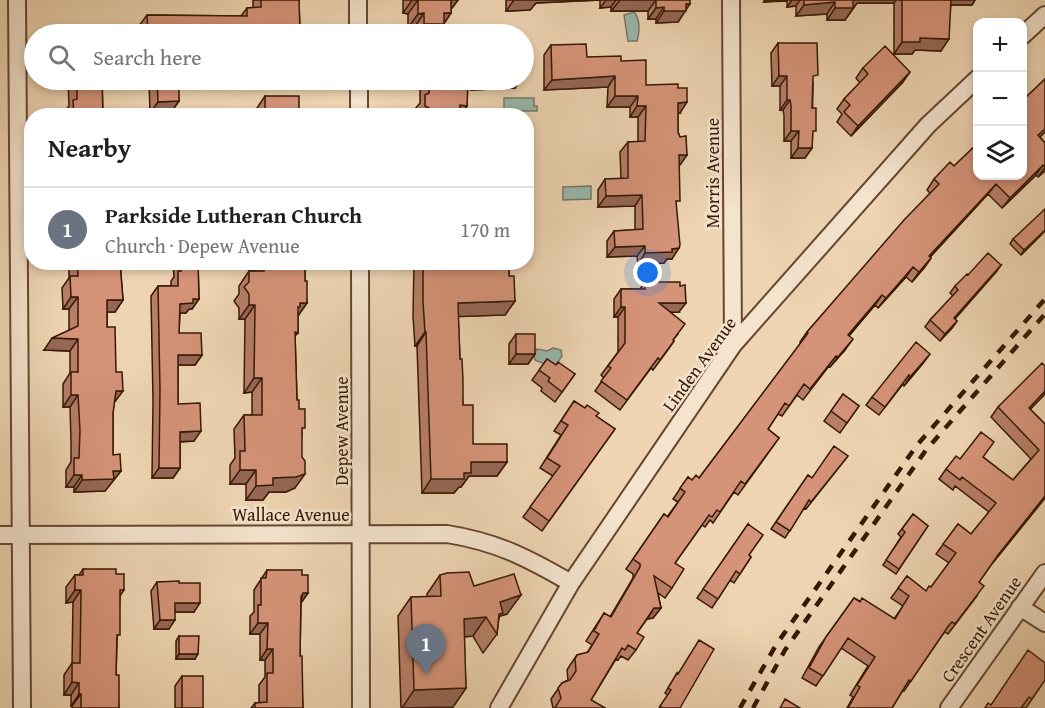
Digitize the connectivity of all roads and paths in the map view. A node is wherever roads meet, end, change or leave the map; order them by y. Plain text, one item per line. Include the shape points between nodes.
1 (17, 0) edge
2 (358, 0) edge
3 (731, 0) edge
4 (1045, 15) edge
5 (358, 24) edge
6 (1027, 32) edge
7 (973, 83) edge
8 (359, 90) edge
9 (359, 108) edge
10 (360, 270) edge
11 (733, 345) junction
12 (361, 534) junction
13 (0, 535) edge
14 (22, 535) junction
15 (1045, 573) edge
16 (571, 583) junction
17 (1020, 607) junction
18 (1045, 623) edge
19 (22, 708) edge
20 (361, 708) edge
21 (499, 708) edge
22 (949, 708) edge

1 - 14 street
2 - 5 street
3 - 11 street, Morris Avenue
4 - 6 street
7 - 11 street, Linden Avenue via 928,125
8 - 9 street
10 - 12 street, Depew Avenue
11 - 16 street, Linden Avenue
12 - 14 street, Wallace Avenue
12 - 16 street, Wallace Avenue via 476,538 515,552
12 - 20 street, Depew Avenue
13 - 14 street, Wallace Avenue
14 - 19 street
15 - 17 street, Crescent Avenue
16 - 21 street, Linden Avenue
17 - 18 street
17 - 22 street, Crescent Avenue

